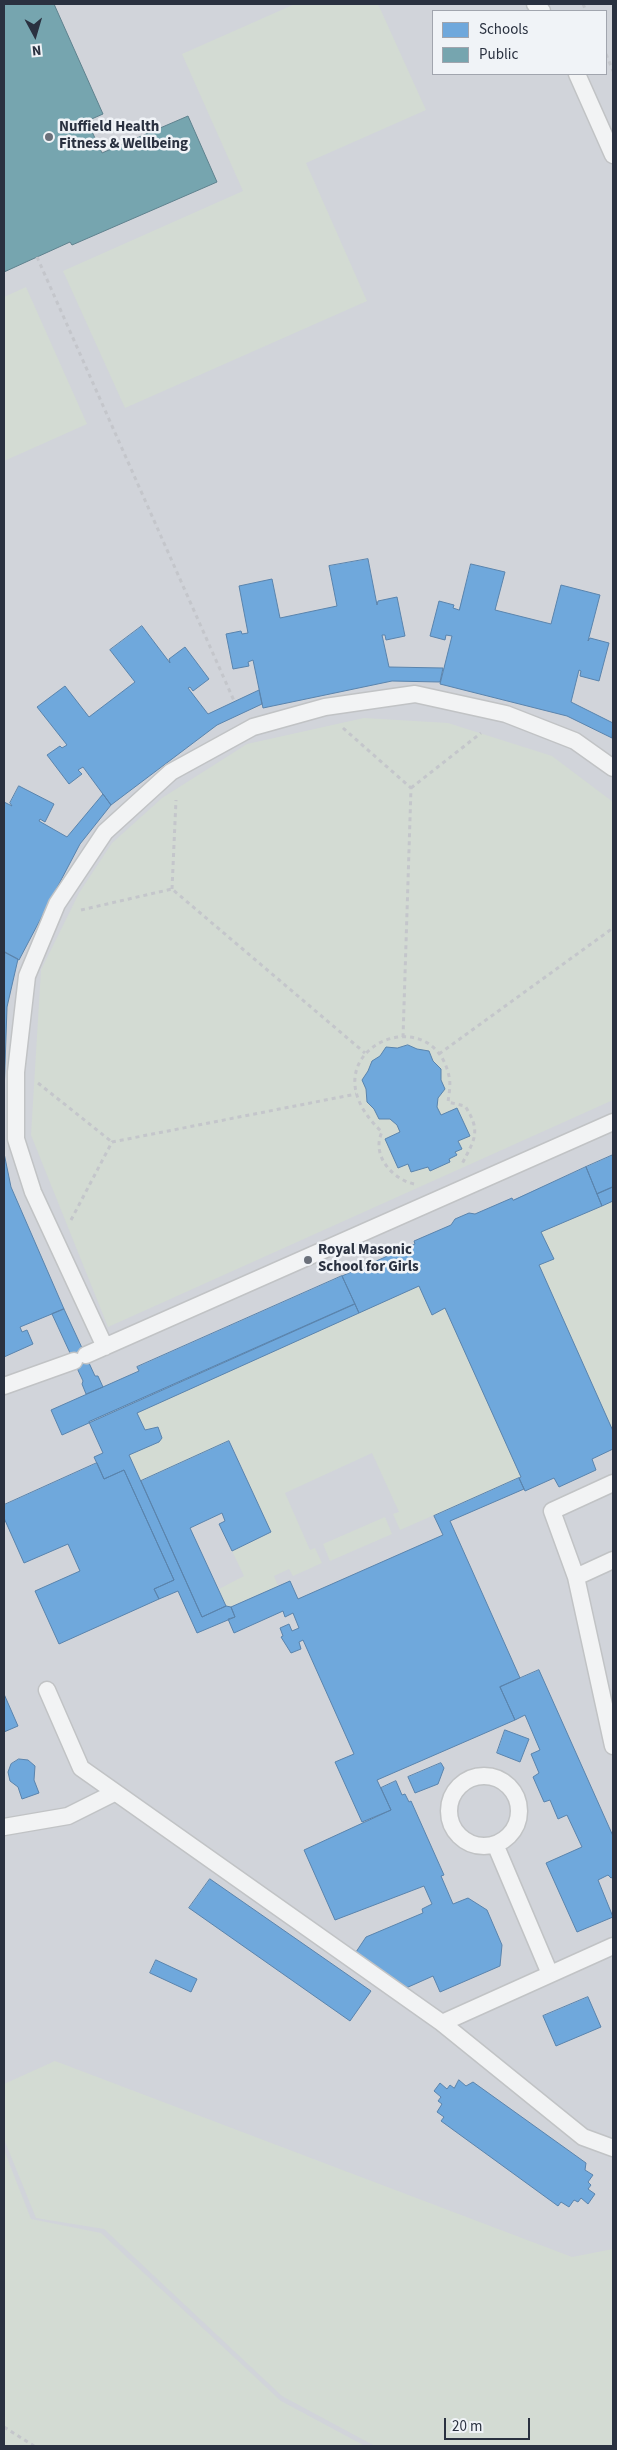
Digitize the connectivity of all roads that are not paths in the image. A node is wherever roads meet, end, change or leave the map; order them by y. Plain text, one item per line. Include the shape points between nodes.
1 (577, 75) edge
2 (613, 155) edge
3 (613, 768) edge
4 (613, 1122) edge
5 (105, 1347) junction
6 (4, 1386) edge
7 (613, 1483) edge
8 (613, 1560) edge
9 (576, 1577) junction
10 (47, 1690) dead end
11 (613, 1746) edge
12 (114, 1793) junction
13 (4, 1828) edge
14 (495, 1844) junction
15 (613, 1946) edge
16 (550, 1974) junction
17 (442, 2023) junction
18 (613, 2148) edge

1 - 2 lane
3 - 5 lane via 575,741 506,714 415,694 320,708 253,727 177,770 105,832 57,904 28,976 17,1066 16,1139 33,1192
4 - 5 lane
5 - 6 lane
7 - 9 lane via 552,1511
8 - 9 lane
9 - 11 lane
10 - 12 lane via 81,1768
12 - 13 lane via 68,1816
12 - 17 lane
14 - 14 lane via 485,1846 463,1839 450,1821 451,1799 466,1781 476,1777 488,1776 499,1780 515,1796 518,1819 506,1838
14 - 16 lane
15 - 16 lane
16 - 17 lane
17 - 18 lane via 583,2137

